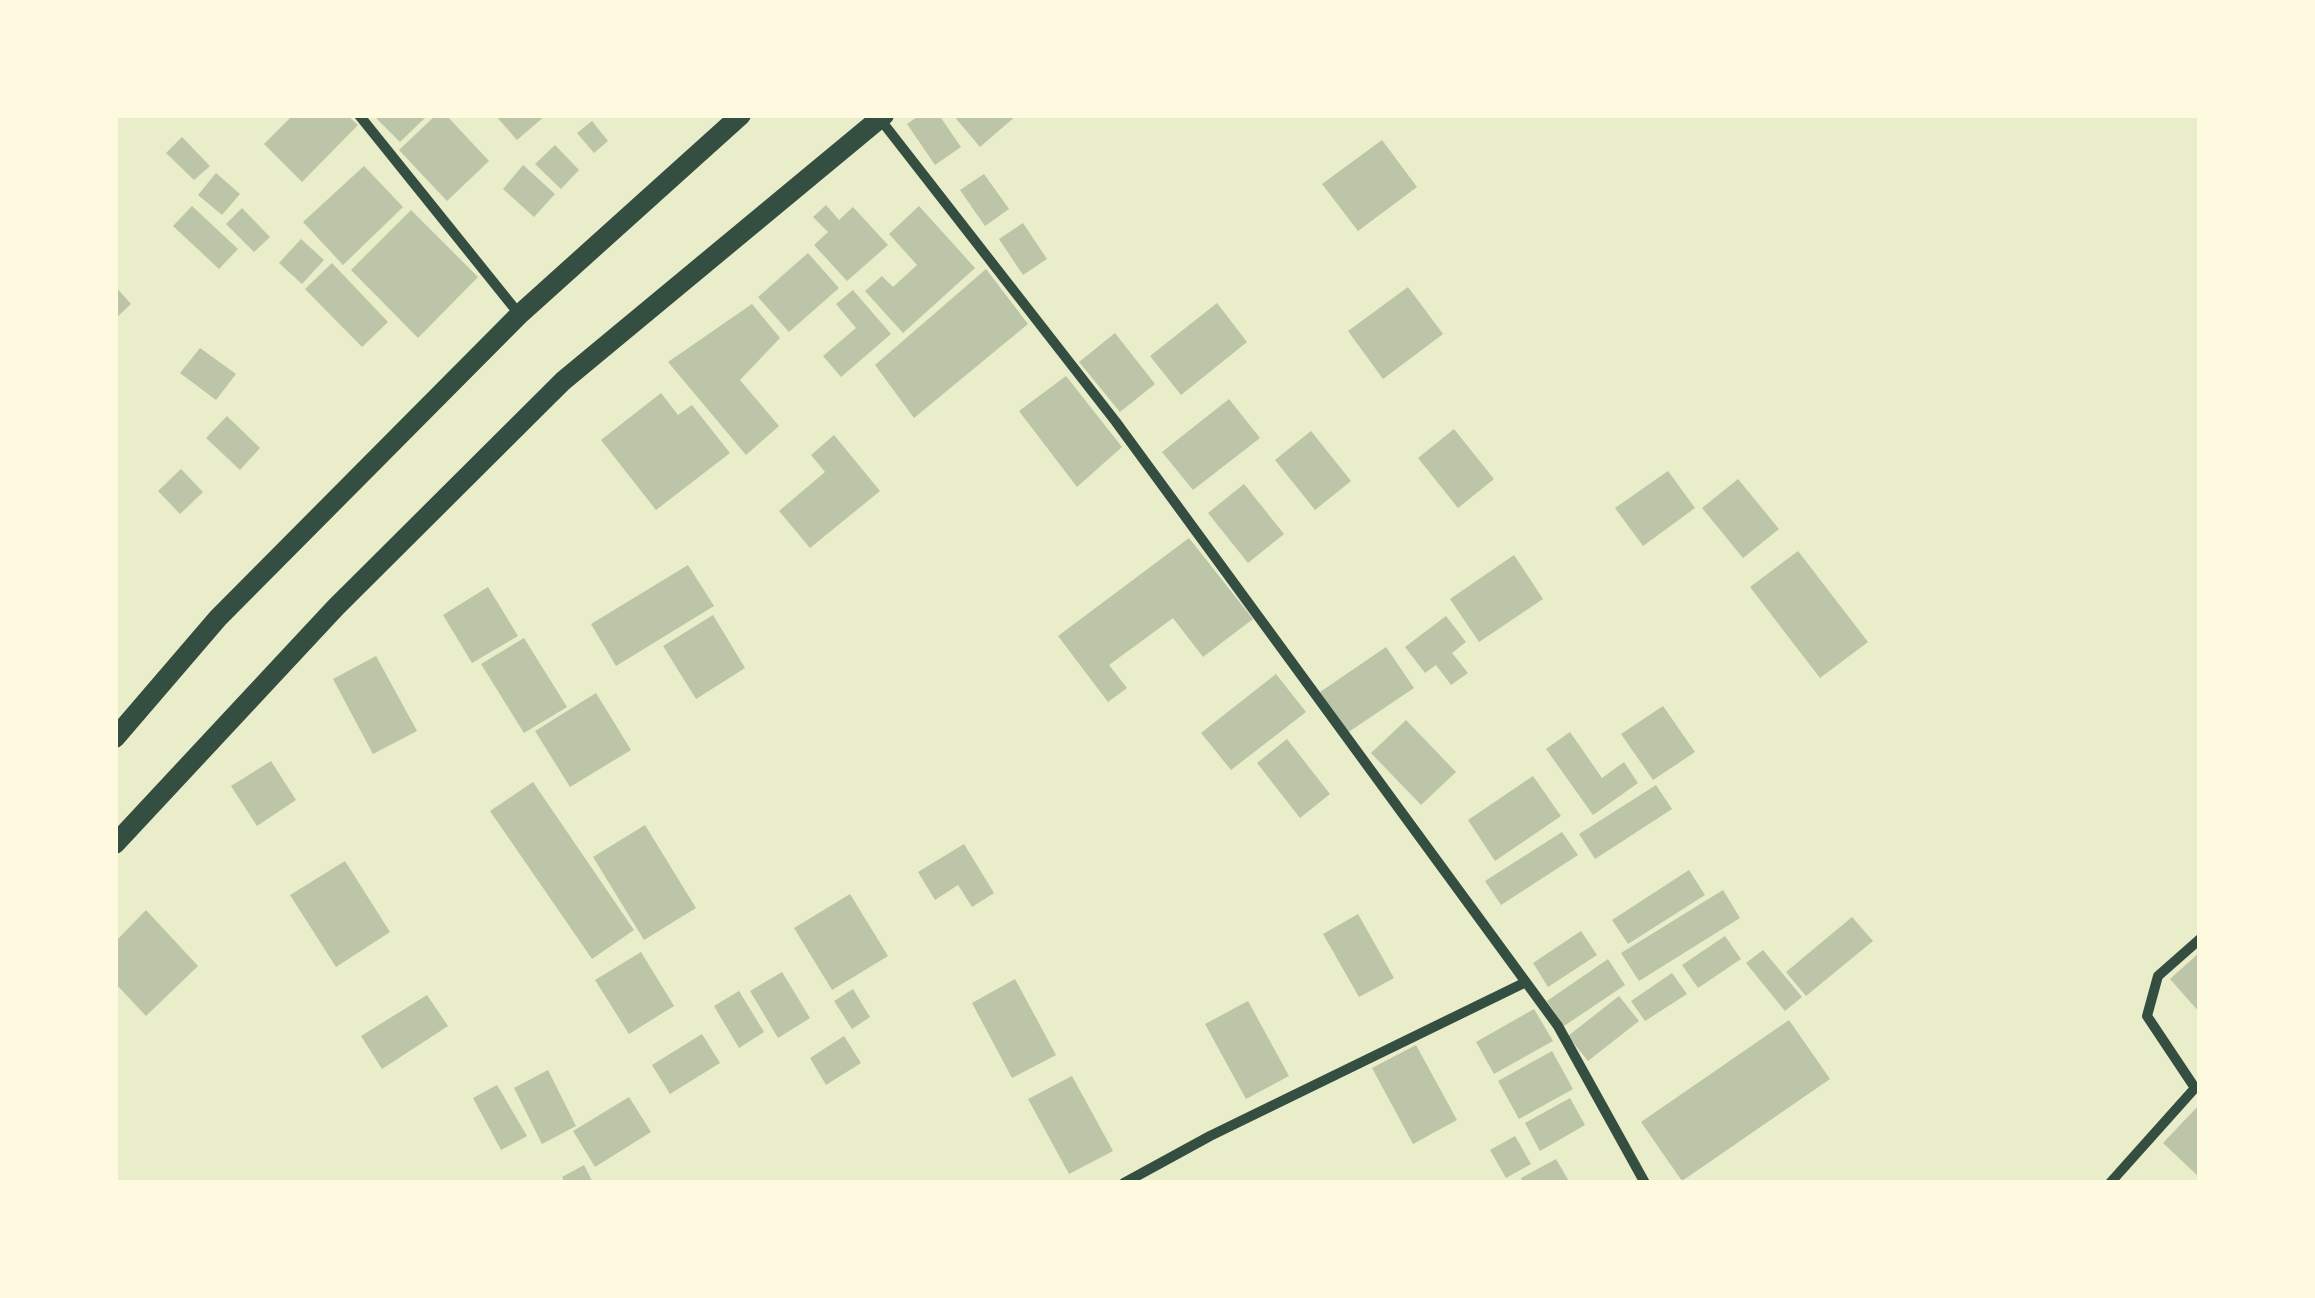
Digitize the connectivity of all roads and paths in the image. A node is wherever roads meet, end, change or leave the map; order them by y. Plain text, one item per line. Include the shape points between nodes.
1 (358, 115) edge
2 (741, 115) edge
3 (882, 117) edge
4 (520, 314) junction
5 (115, 738) edge
6 (115, 844) edge
7 (2200, 939) edge
8 (1526, 982) junction
9 (1124, 1183) edge
10 (1645, 1183) edge
11 (2110, 1183) edge

1 - 4 street
2 - 4 main road
3 - 6 main road via 563,381 336,607
3 - 8 street via 1116,422
4 - 5 main road via 218,618
7 - 11 street via 2158,976 2147,1016 2194,1088
8 - 9 street
8 - 10 street via 1558,1026

